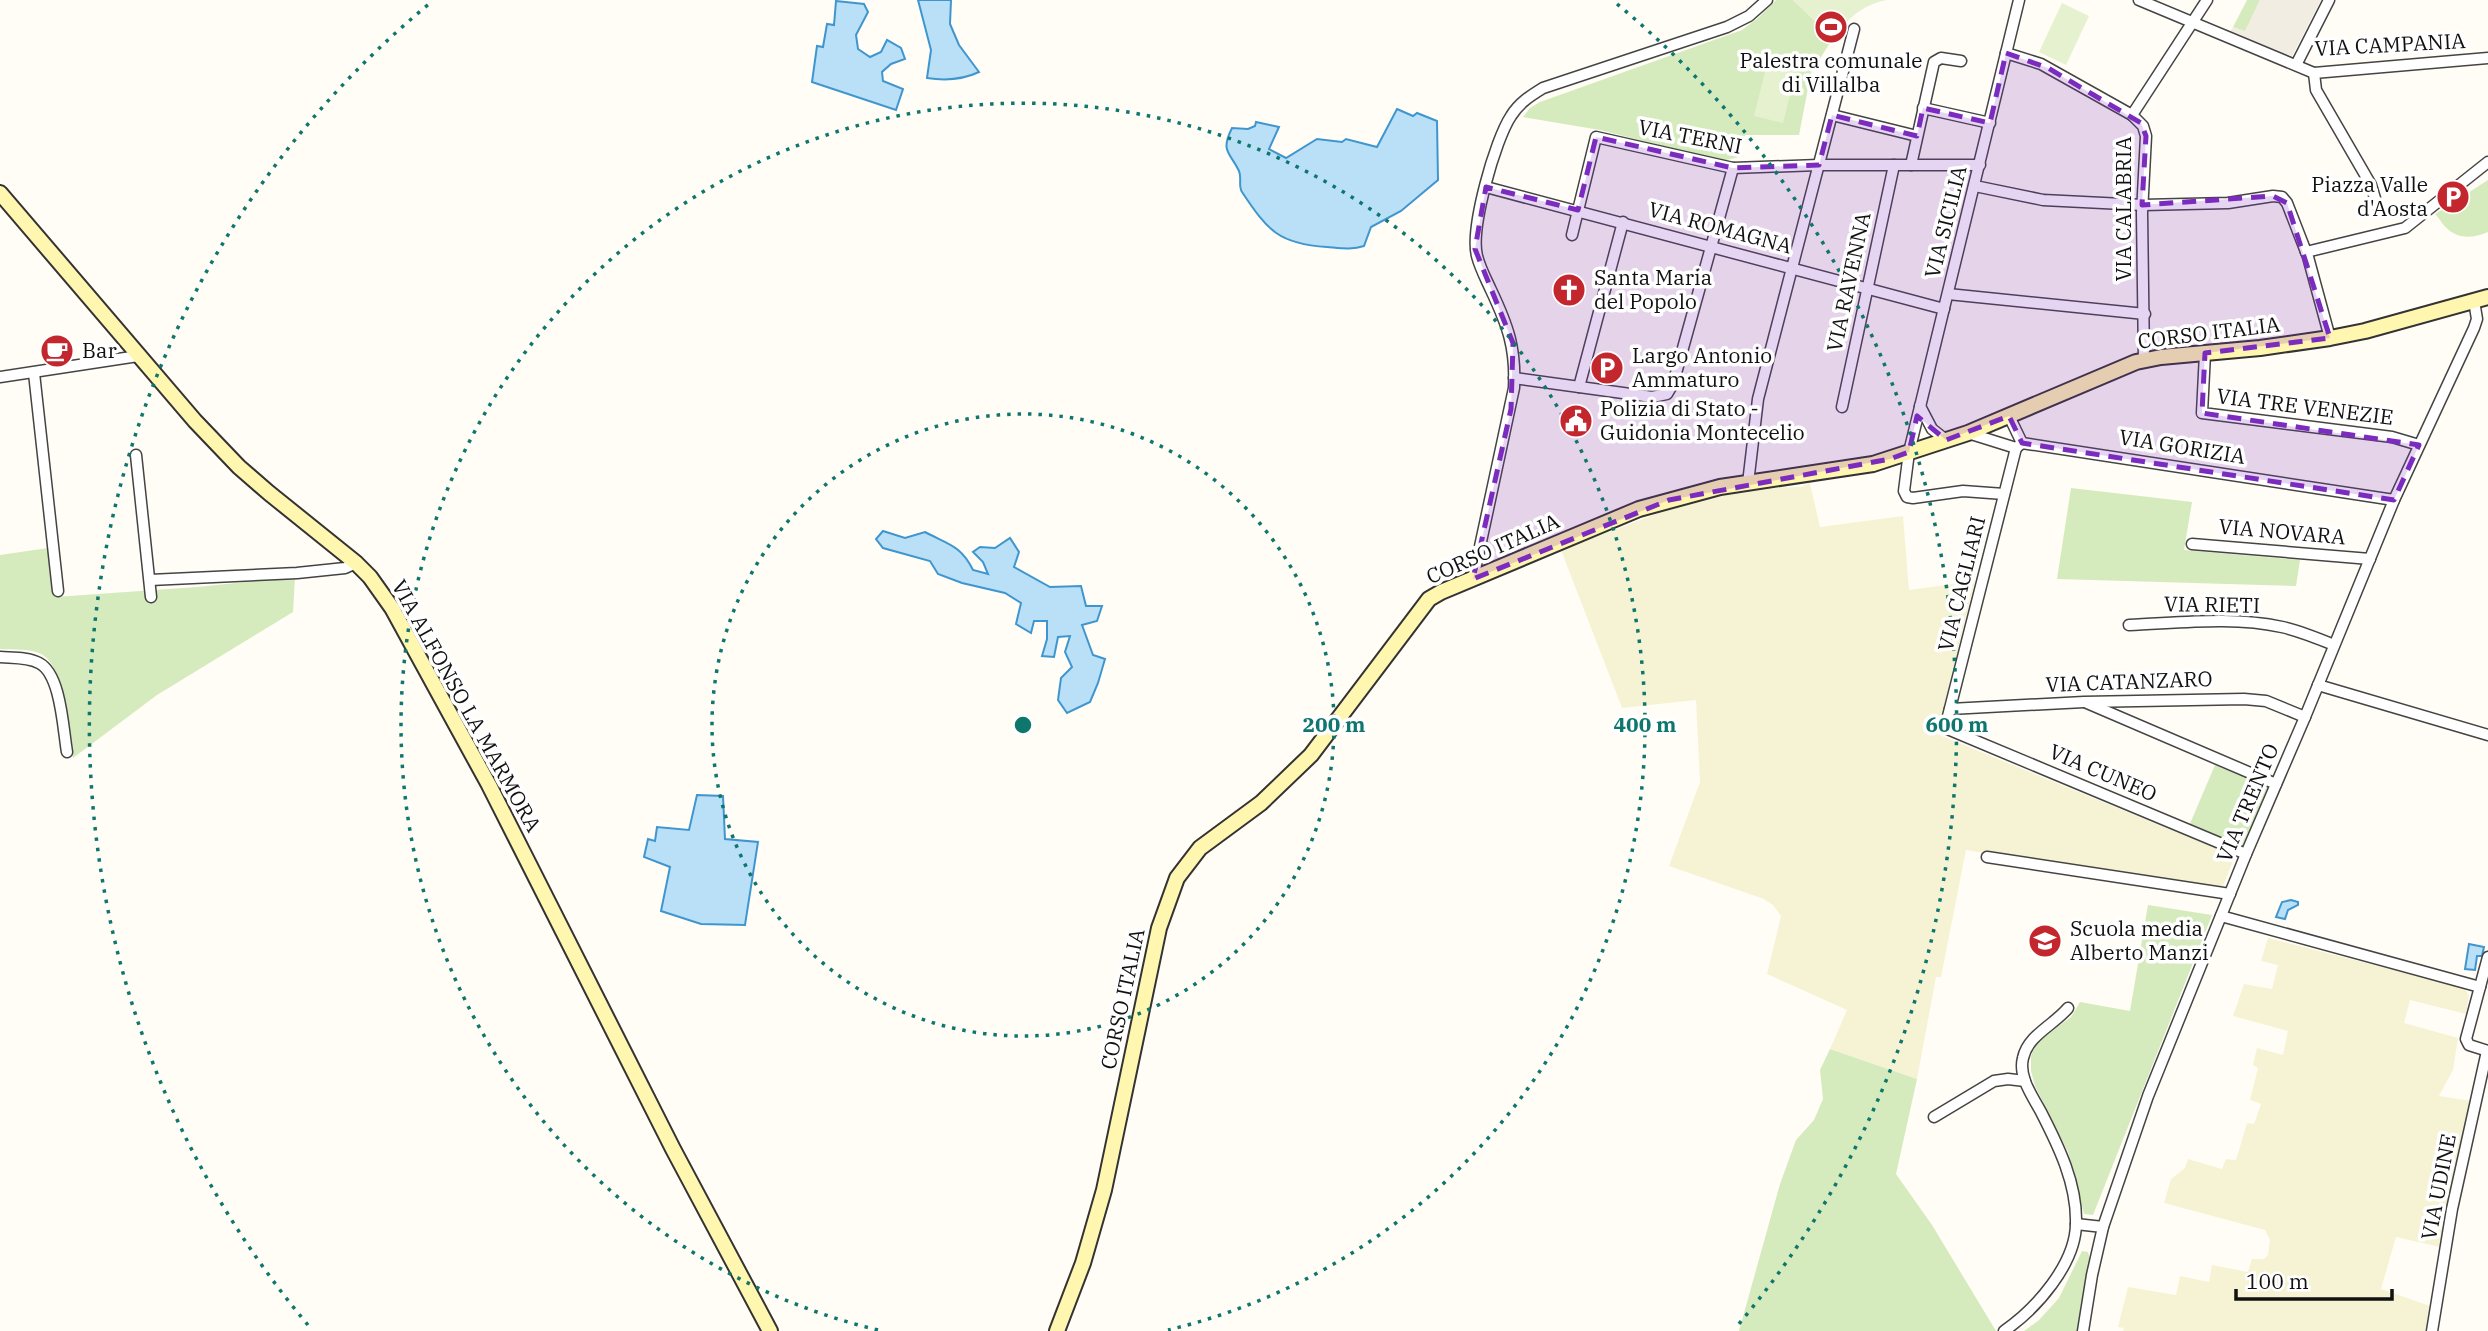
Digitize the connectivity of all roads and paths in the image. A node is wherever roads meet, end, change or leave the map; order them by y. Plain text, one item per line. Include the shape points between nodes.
1 (1767, 0) edge
2 (2019, 0) edge
3 (2139, 0) edge
4 (2207, 0) edge
5 (2329, 0) edge
6 (2194, 24) junction
7 (1854, 29) dead end
8 (2006, 53) junction
9 (2488, 58) edge
10 (1961, 61) dead end
11 (2296, 65) junction
12 (2314, 73) junction
13 (1923, 108) junction
14 (1832, 115) junction
15 (2132, 115) junction
16 (1990, 123) junction
17 (1917, 136) junction
18 (2488, 162) edge
19 (1819, 165) junction
20 (1894, 165) junction
21 (1910, 165) junction
22 (1980, 165) junction
23 (1733, 168) junction
24 (1975, 186) junction
25 (1486, 187) junction
26 (0, 193) edge
27 (2143, 205) junction
28 (2377, 205) dead end
29 (1578, 210) junction
30 (1623, 222) junction
31 (1572, 235) dead end
32 (1712, 246) junction
33 (2306, 252) junction
34 (1792, 268) junction
35 (1867, 288) junction
36 (1948, 294) junction
37 (2481, 299) edge
38 (1944, 309) junction
39 (2145, 314) junction
40 (2330, 338) junction
41 (2205, 353) junction
42 (138, 356) junction
43 (2144, 360) junction
44 (34, 373) junction
45 (0, 377) edge
46 (1514, 378) junction
47 (1579, 387) junction
48 (1920, 406) junction
49 (1842, 407) dead end
50 (2009, 416) junction
51 (1968, 433) junction
52 (1946, 440) junction
53 (2019, 445) junction
54 (2419, 445) junction
55 (1909, 452) junction
56 (136, 455) dead end
57 (1748, 483) junction
58 (2004, 494) junction
59 (2394, 500) junction
60 (2192, 544) dead end
61 (2370, 559) junction
62 (356, 562) junction
63 (1474, 579) junction
64 (150, 580) junction
65 (58, 591) dead end
66 (151, 597) dead end
67 (2130, 625) dead end
68 (2334, 645) junction
69 (0, 657) edge
70 (2318, 685) junction
71 (2084, 702) junction
72 (1950, 709) junction
73 (2305, 717) junction
74 (1945, 728) joint
75 (2488, 735) edge
76 (67, 752) dead end
77 (2276, 784) junction
78 (2246, 853) junction
79 (1987, 857) dead end
80 (2230, 894) junction
81 (2221, 916) junction
82 (2488, 957) edge
83 (2480, 987) junction
84 (2068, 1008) dead end
85 (2488, 1051) edge
86 (2025, 1081) junction
87 (1934, 1117) dead end
88 (2076, 1224) junction
89 (2103, 1227) junction
90 (770, 1331) edge
91 (1056, 1331) edge
92 (2004, 1331) edge
93 (2083, 1331) edge
94 (2432, 1331) edge

1 - 25 street via 1727,27 1558,82 1530,96 1508,122
2 - 8 street, VIA SICILIA
3 - 6 street, VIA CAMPANIA
4 - 6 street, VIA CALABRIA
5 - 11 street
6 - 11 street, VIA CAMPANIA
6 - 15 street, VIA CALABRIA
7 - 14 street
8 - 15 street via 2048,68
8 - 16 street, VIA SICILIA
9 - 12 street, VIA CAMPANIA
10 - 13 street via 1935,60
11 - 12 street, VIA CAMPANIA
12 - 28 street via 2316,90 2372,188
13 - 16 street
13 - 17 street
14 - 17 street
14 - 19 street
15 - 27 street, VIA CALABRIA via 2146,133
16 - 22 street, VIA SICILIA
17 - 21 street
18 - 33 street via 2405,228
19 - 20 street, VIA TERNI
19 - 23 street, VIA TERNI
19 - 34 street
20 - 21 street, VIA TERNI
20 - 35 street, VIA RAVENNA
21 - 22 street, VIA TERNI
22 - 24 street, VIA SICILIA
23 - 29 street, VIA TERNI via 1596,138
23 - 32 street
24 - 27 street via 2043,200
24 - 36 street, VIA SICILIA
25 - 29 street, VIA ROMAGNA
25 - 46 street via 1475,249 1511,337
26 - 42 street, VIA ALFONSO LA MARMORA
27 - 33 street via 2281,197
27 - 39 street, VIA CALABRIA
29 - 30 street, VIA ROMAGNA
29 - 31 street
30 - 32 street, VIA ROMAGNA
30 - 47 street
32 - 34 street, VIA ROMAGNA
32 - 47 street via 1667,394 1657,398
33 - 40 street
34 - 35 street, VIA ROMAGNA
34 - 57 street via 1758,399
35 - 38 street, VIA ROMAGNA
35 - 49 street, VIA RAVENNA
36 - 38 street, VIA SICILIA
36 - 39 street
37 - 40 street, CORSO ITALIA
37 - 54 street, VIA TRENTO via 2474,328
38 - 48 street, VIA SICILIA
39 - 43 street, VIA CALABRIA
40 - 41 street, CORSO ITALIA
41 - 43 street, CORSO ITALIA
41 - 54 street, VIA TRE VENEZIE via 2202,413 2392,437
42 - 44 street
42 - 62 street, VIA ALFONSO LA MARMORA via 239,467
43 - 50 street, CORSO ITALIA
44 - 45 street
44 - 65 street
46 - 47 street
46 - 63 street
48 - 52 street via 1932,429
48 - 55 street, VIA SICILIA
50 - 51 street, CORSO ITALIA
50 - 53 street
51 - 52 street, CORSO ITALIA
51 - 53 street, VIA GORIZIA
52 - 55 street, CORSO ITALIA
53 - 58 street, VIA CAGLIARI
53 - 59 street, VIA GORIZIA
54 - 59 street, VIA TRENTO
55 - 57 street, CORSO ITALIA via 1852,469
55 - 58 street, VIA SICILIA via 1904,491 1909,498 1963,491
56 - 64 street
57 - 63 street, CORSO ITALIA via 1639,509
58 - 72 street, VIA CAGLIARI
59 - 61 street, VIA TRENTO
60 - 61 street, VIA NOVARA
61 - 68 street, VIA TRENTO
62 - 64 street via 345,568
62 - 90 street, VIA ALFONSO LA MARMORA via 392,608 489,785
63 - 91 street, CORSO ITALIA via 1437,593 1425,603 1311,755 1268,796 1200,848 1177,878 1159,928 1104,1190 1083,1263
64 - 66 street
67 - 68 street, VIA RIETI via 2261,624
68 - 70 street, VIA TRENTO
69 - 76 street via 35,661 49,672
70 - 73 street, VIA TRENTO
70 - 75 street
71 - 72 street, VIA CATANZARO
71 - 73 street, VIA CATANZARO via 2254,699
71 - 77 street
72 - 74 street, VIA CAGLIARI
73 - 77 street, VIA TRENTO
74 - 78 street, VIA CUNEO
77 - 78 street, VIA TRENTO
78 - 80 street, VIA TRENTO
79 - 80 street
80 - 81 street, VIA TRENTO
81 - 83 street
81 - 89 street, VIA TRENTO via 2148,1096
82 - 83 street
83 - 85 street via 2466,1036 2468,1043
84 - 86 street via 2028,1046 2022,1064
85 - 94 street, VIA UDINE via 2452,1209
86 - 87 street via 1994,1081
86 - 88 street via 2066,1166
88 - 89 street
88 - 92 street via 2057,1276 2026,1315
89 - 93 street, VIA TRENTO

